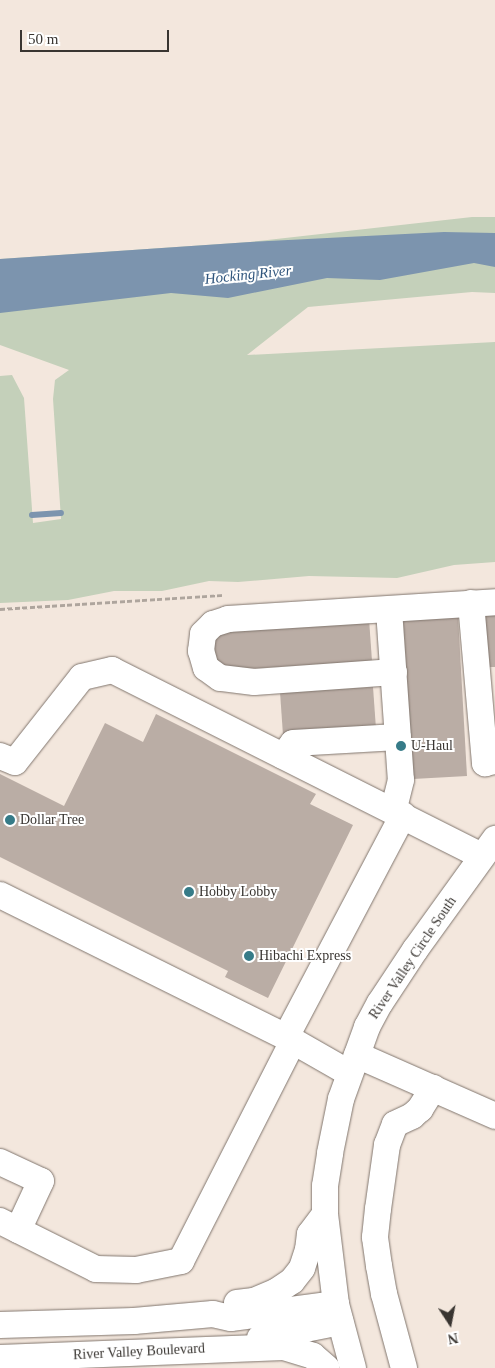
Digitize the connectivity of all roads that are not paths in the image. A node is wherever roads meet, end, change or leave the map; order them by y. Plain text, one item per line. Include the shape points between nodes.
1 (483, 603) edge
2 (389, 610) junction
3 (394, 672) junction
4 (487, 689) edge
5 (398, 738) junction
6 (0, 756) edge
7 (283, 756) junction
8 (495, 761) edge
9 (398, 813) junction
10 (489, 848) edge
11 (1, 899) edge
12 (290, 1039) junction
13 (353, 1064) junction
14 (433, 1088) junction
15 (495, 1116) edge
16 (0, 1162) edge
17 (325, 1214) junction
18 (9, 1226) edge
19 (338, 1313) junction
20 (213, 1314) junction
21 (0, 1325) edge
22 (219, 1348) junction
23 (0, 1358) edge
24 (121, 1361) edge
25 (327, 1368) edge
26 (354, 1368) edge
27 (404, 1368) edge

1 - 2 street
1 - 4 street
2 - 3 street
2 - 3 street via 228,619 213,624 203,634 201,651 206,668 220,678 254,682
3 - 5 street
4 - 8 street via 485,763
5 - 7 street via 293,743
5 - 9 street via 401,780
6 - 7 street via 14,762 82,677 112,670
7 - 9 street
9 - 10 street
9 - 12 street
10 - 13 street, River Valley Circle South via 380,1003
11 - 12 street
12 - 13 street
12 - 18 street via 181,1261 136,1270 96,1269
13 - 14 street
13 - 17 street, River Valley Circle South via 330,1153
14 - 15 street
14 - 27 street via 420,1109 396,1124 388,1145 378,1208 375,1237 381,1276
16 - 18 street via 42,1181
17 - 19 street, River Valley Circle South
17 - 20 street via 310,1234 302,1268 292,1281 277,1291 254,1300 229,1304
19 - 20 street via 231,1318
19 - 22 street, River Valley Boulevard
19 - 26 street, River Valley Circle South
20 - 21 street via 134,1321
22 - 24 street, River Valley Boulevard
22 - 25 street, River Valley Boulevard via 284,1347 313,1356
23 - 24 street, River Valley Boulevard

